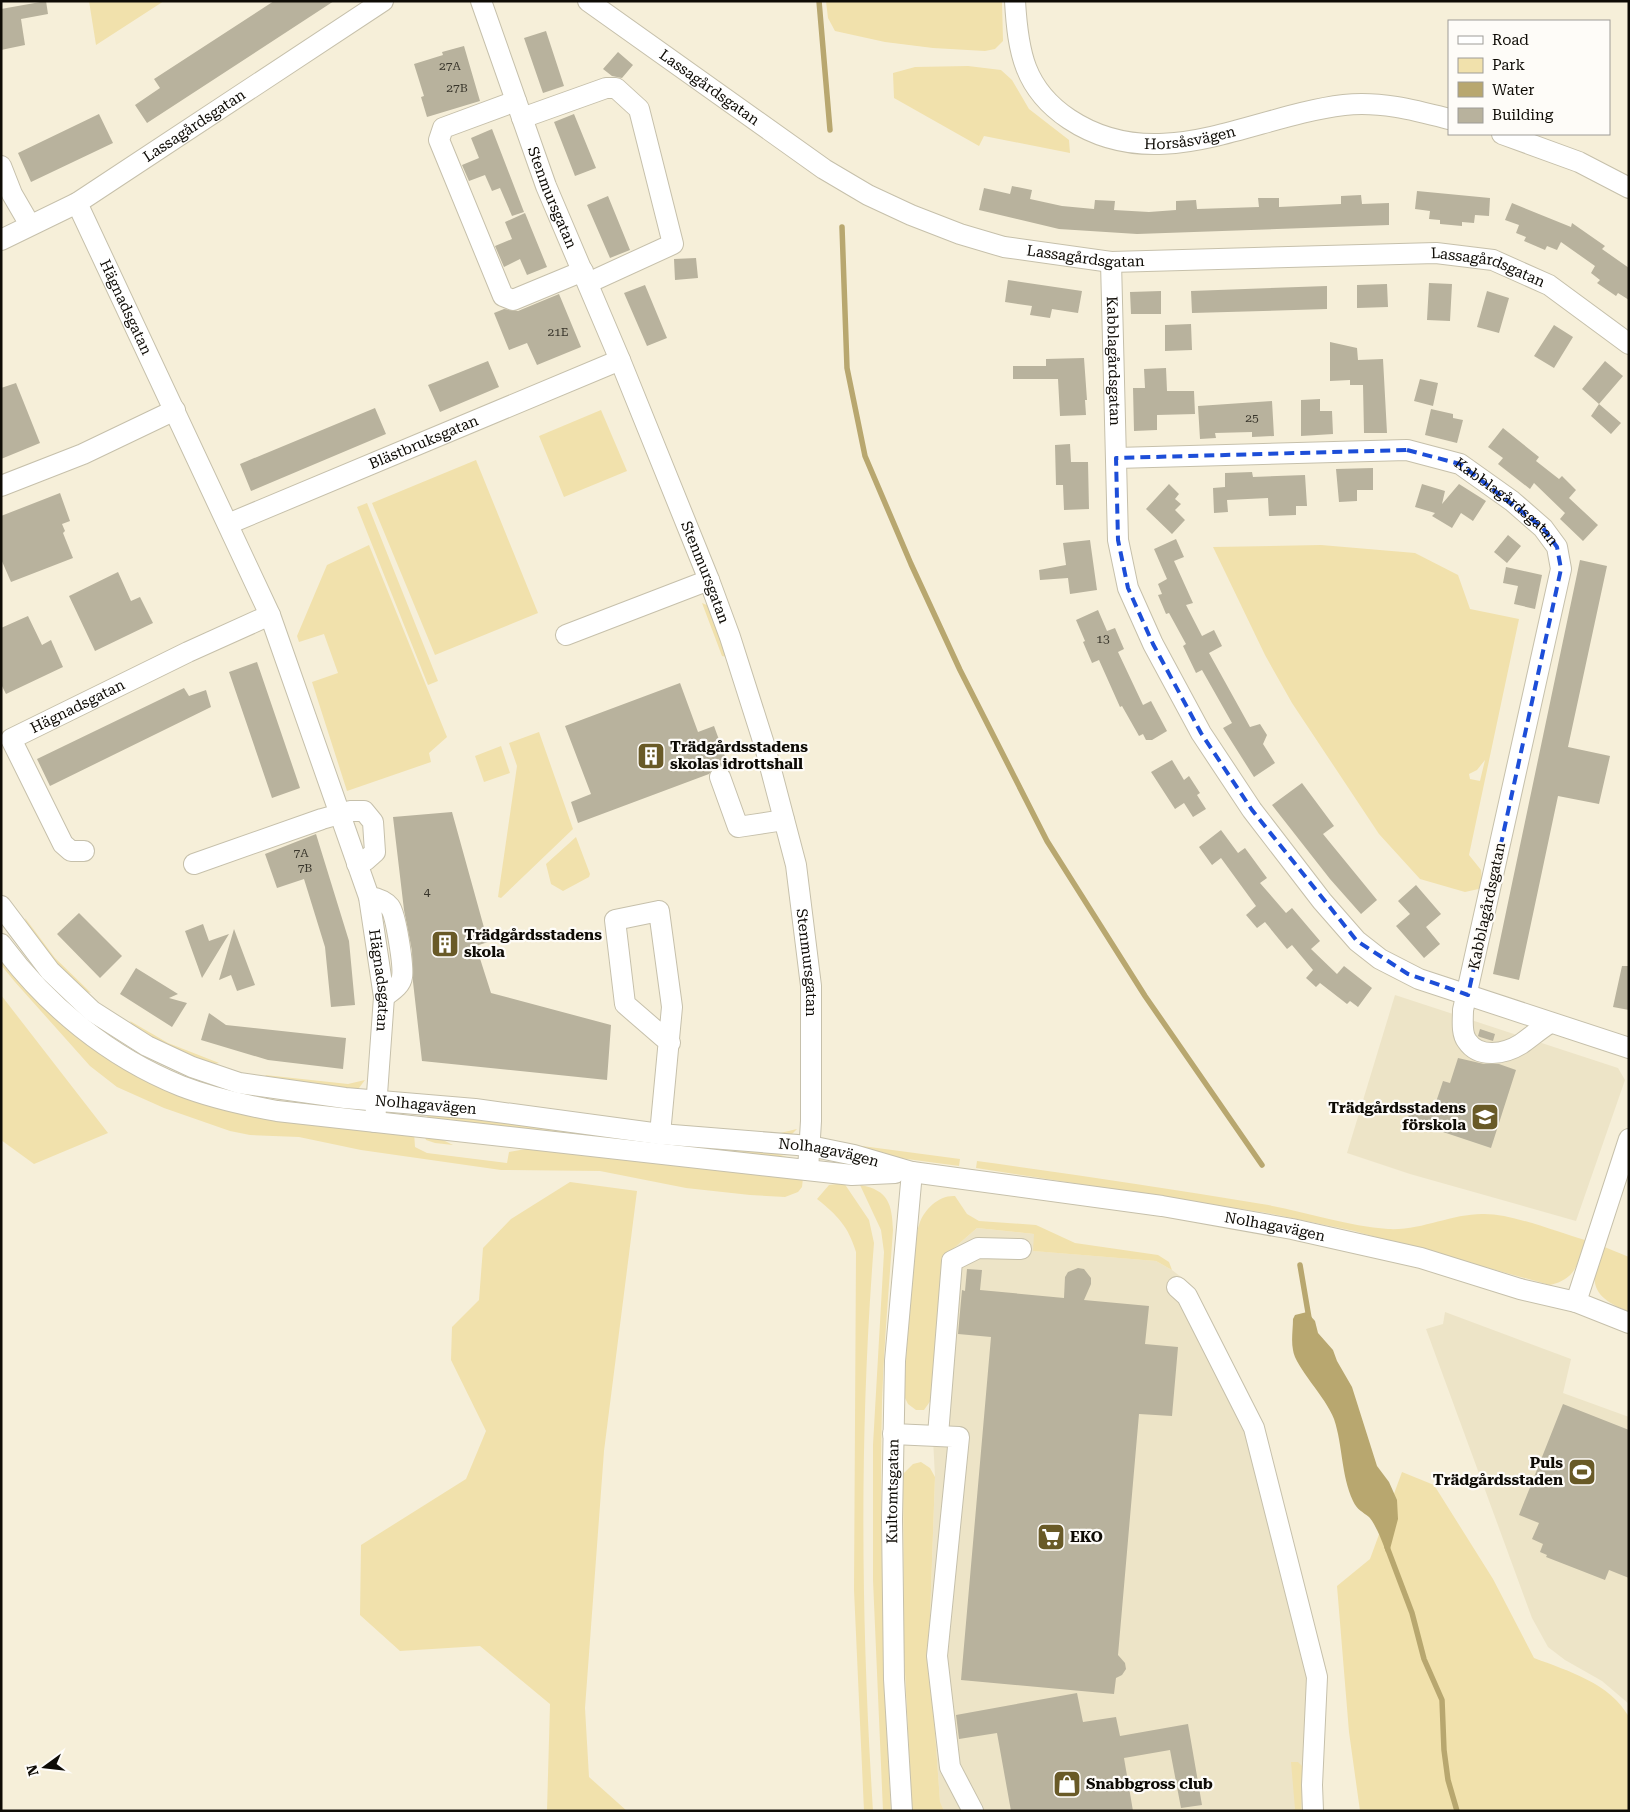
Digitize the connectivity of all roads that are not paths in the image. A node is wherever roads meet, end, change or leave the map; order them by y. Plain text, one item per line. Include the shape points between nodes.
1 (383, 1) edge
2 (481, 1) edge
3 (588, 1) edge
4 (1015, 1) edge
5 (519, 110) junction
6 (1448, 119) edge
7 (1505, 135) edge
8 (1, 166) edge
9 (1629, 188) edge
10 (77, 203) junction
11 (30, 226) junction
12 (1, 240) edge
13 (1111, 262) junction
14 (585, 277) junction
15 (1629, 344) edge
16 (620, 360) junction
17 (175, 410) junction
18 (1116, 458) junction
19 (1, 486) edge
20 (228, 524) junction
21 (708, 580) junction
22 (270, 615) junction
23 (566, 634) dead end
24 (720, 777) dead end
25 (341, 814) junction
26 (784, 820) junction
27 (84, 851) dead end
28 (194, 864) dead end
29 (358, 864) junction
30 (1, 906) edge
31 (1, 944) edge
32 (1468, 995) junction
33 (1550, 1023) junction
34 (670, 1043) junction
35 (1629, 1048) edge
36 (377, 1099) junction
37 (375, 1122) junction
38 (660, 1134) junction
39 (1629, 1139) edge
40 (810, 1146) junction
41 (808, 1170) junction
42 (912, 1172) junction
43 (1021, 1249) dead end
44 (1176, 1287) dead end
45 (1576, 1302) junction
46 (1629, 1323) edge
47 (893, 1434) junction
48 (938, 1436) junction
49 (902, 1811) edge
50 (973, 1811) edge
51 (1313, 1811) edge

1 - 10 street, Lassagårdsgatan
2 - 5 street, Stenmursgatan
3 - 13 street, Lassagårdsgatan via 787,144 868,195 952,231 1004,247
4 - 6 street, Horsåsvägen via 1020,51 1034,86 1056,110 1075,122 1118,140 1160,146 1346,105 1384,105
5 - 14 street, Stenmursgatan via 546,186
5 - 14 street via 443,128 438,140 503,296 514,300
5 - 14 street via 606,88 616,88 639,109 673,244
7 - 9 street via 1579,162
8 - 11 street
10 - 11 street, Lassagårdsgatan
10 - 17 street, Hägnadsgatan
11 - 12 street, Lassagårdsgatan
13 - 15 street, Lassagårdsgatan via 1436,253 1493,260 1548,285
13 - 18 street, Kabblagårdsgatan
14 - 16 street, Stenmursgatan
16 - 20 street, Blästbruksgatan
16 - 21 street, Stenmursgatan
17 - 19 street via 83,454
17 - 20 street, Hägnadsgatan
18 - 32 street, Kabblagårdsgatan via 1118,540 1128,588 1153,644 1201,733 1252,810 1357,941 1380,960 1408,974
18 - 32 street, Kabblagårdsgatan via 1407,450 1460,464 1512,501 1543,528 1557,547 1562,569
20 - 22 street, Hägnadsgatan
21 - 23 street via 657,606 612,623
21 - 26 street, Stenmursgatan via 762,738
22 - 25 street, Hägnadsgatan
22 - 27 street, Hägnadsgatan via 11,739 63,844 71,851
24 - 26 street via 738,827
25 - 28 street
25 - 29 street, Hägnadsgatan
25 - 29 street via 364,811 373,822 375,852
26 - 40 street, Stenmursgatan via 796,865 811,986
29 - 36 street, Hägnadsgatan via 369,897 384,997
30 - 36 street, Nolhagavägen via 57,977 92,1011 147,1046 192,1067 239,1082 345,1098
31 - 37 street, Nolhagavägen via 18,967 71,1019 101,1043 181,1086 276,1111
32 - 33 street, Kabblagårdsgatan
32 - 33 street via 1462,1026 1466,1040 1476,1050 1496,1054 1520,1044
33 - 35 street, Kabblagårdsgatan
34 - 34 street via 672,1007 659,911 615,920 624,1004
34 - 38 street
36 - 37 street, Hägnadsgatan
36 - 38 street, Nolhagavägen
37 - 41 street, Nolhagavägen
38 - 40 street, Nolhagavägen
39 - 45 street
40 - 41 street, Stenmursgatan
40 - 42 street, Nolhagavägen
41 - 42 street, Nolhagavägen via 852,1175
42 - 45 street, Nolhagavägen via 1162,1206 1292,1229 1421,1258 1520,1289
42 - 47 street, Kultomtsgatan via 894,1361
43 - 48 street via 978,1248 952,1261
44 - 51 street via 1187,1296 1254,1428 1317,1677
45 - 46 street, Nolhagavägen
47 - 48 street
47 - 49 street, Kultomtsgatan via 894,1679
48 - 50 street via 959,1436 937,1656 950,1767

